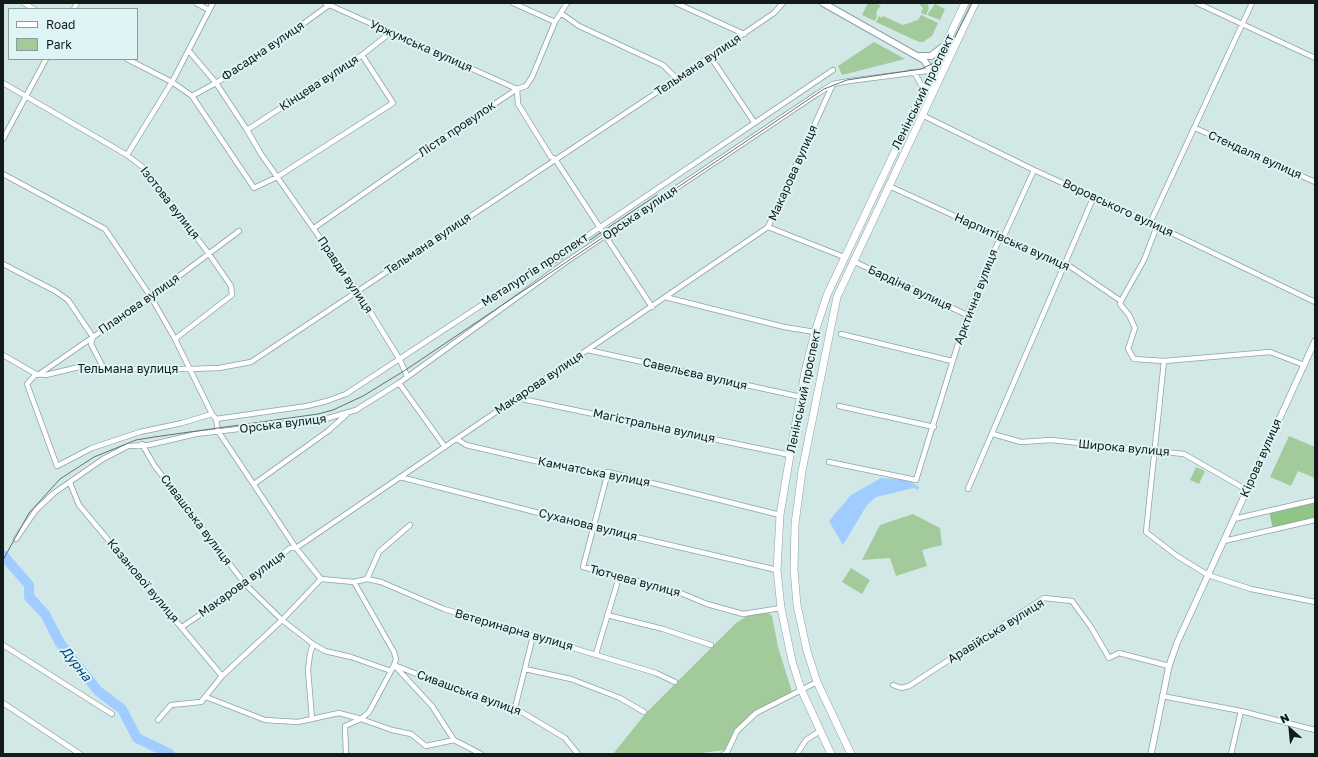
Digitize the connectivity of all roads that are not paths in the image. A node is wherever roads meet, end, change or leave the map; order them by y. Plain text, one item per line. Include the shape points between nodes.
1 (196, 3) edge
2 (213, 3) edge
3 (325, 3) edge
4 (513, 3) edge
5 (567, 3) edge
6 (676, 3) edge
7 (783, 3) edge
8 (823, 3) edge
9 (965, 3) edge
10 (975, 3) edge
11 (1197, 3) edge
12 (1252, 3) edge
13 (331, 4) edge
14 (210, 10) junction
15 (562, 14) junction
16 (554, 22) junction
17 (1242, 24) junction
18 (390, 33) junction
19 (744, 34) junction
20 (956, 43) junction
21 (945, 45) junction
22 (189, 51) junction
23 (362, 55) junction
24 (710, 56) junction
25 (918, 56) junction
26 (1315, 58) edge
27 (45, 60) edge
28 (129, 60) edge
29 (832, 70) dead end
30 (931, 70) junction
31 (908, 72) junction
32 (677, 79) junction
33 (172, 82) junction
34 (216, 83) junction
35 (3, 84) edge
36 (833, 84) junction
37 (517, 89) junction
38 (924, 90) junction
39 (27, 96) junction
40 (192, 96) junction
41 (929, 98) junction
42 (922, 115) junction
43 (754, 122) junction
44 (1195, 128) junction
45 (247, 130) junction
46 (3, 140) edge
47 (127, 155) junction
48 (555, 159) junction
49 (1034, 170) junction
50 (3, 174) edge
51 (277, 177) junction
52 (1315, 182) edge
53 (889, 186) junction
54 (1094, 196) junction
55 (1150, 223) junction
56 (1157, 226) junction
57 (768, 227) junction
58 (314, 228) junction
59 (599, 228) junction
60 (238, 232) dead end
61 (605, 238) junction
62 (1003, 238) junction
63 (209, 254) junction
64 (844, 257) junction
65 (853, 261) junction
66 (3, 264) edge
67 (1064, 266) junction
68 (358, 292) junction
69 (151, 297) junction
70 (665, 298) junction
71 (1121, 301) junction
72 (1315, 302) edge
73 (652, 306) junction
74 (967, 315) junction
75 (815, 332) junction
76 (841, 334) dead end
77 (93, 337) junction
78 (175, 339) junction
79 (1315, 341) edge
80 (588, 350) junction
81 (3, 355) edge
82 (400, 360) junction
83 (952, 361) junction
84 (1164, 361) junction
85 (1304, 365) junction
86 (104, 369) junction
87 (190, 369) junction
88 (37, 375) junction
89 (407, 376) junction
90 (399, 383) junction
91 (517, 398) junction
92 (801, 398) junction
93 (839, 406) dead end
94 (212, 414) junction
95 (347, 414) junction
96 (216, 419) junction
97 (934, 427) junction
98 (218, 431) junction
99 (993, 434) junction
100 (457, 439) junction
101 (142, 444) junction
102 (445, 447) junction
103 (1156, 451) junction
104 (790, 455) junction
105 (829, 462) dead end
106 (789, 464) junction
107 (802, 471) junction
108 (608, 472) junction
109 (400, 477) junction
110 (786, 482) junction
111 (70, 483) junction
112 (800, 483) junction
113 (254, 484) junction
114 (968, 489) dead end
115 (1247, 490) junction
116 (1315, 500) edge
117 (780, 515) junction
118 (1234, 519) junction
119 (1315, 520) edge
120 (410, 525) dead end
121 (593, 527) junction
122 (16, 539) dead end
123 (1224, 541) junction
124 (296, 548) junction
125 (777, 570) junction
126 (1208, 575) junction
127 (619, 577) junction
128 (321, 579) junction
129 (367, 579) junction
130 (354, 582) junction
131 (245, 584) junction
132 (1315, 602) edge
133 (781, 608) junction
134 (607, 615) junction
135 (282, 620) junction
136 (182, 627) junction
137 (533, 636) junction
138 (313, 644) junction
139 (3, 645) edge
140 (711, 645) dead end
141 (596, 654) junction
142 (394, 665) junction
143 (1169, 666) junction
144 (524, 669) junction
145 (391, 671) junction
146 (222, 676) junction
147 (675, 682) dead end
148 (817, 682) junction
149 (893, 685) dead end
150 (801, 689) junction
151 (1162, 696) junction
152 (206, 697) junction
153 (3, 703) edge
154 (515, 708) junction
155 (1241, 711) junction
156 (644, 712) dead end
157 (112, 714) dead end
158 (312, 719) junction
159 (361, 719) junction
160 (158, 720) dead end
161 (1315, 730) edge
162 (820, 731) junction
163 (454, 740) junction
164 (80, 754) edge
165 (346, 754) edge
166 (481, 754) edge
167 (578, 754) edge
168 (724, 754) edge
169 (797, 754) edge
170 (831, 754) edge
171 (851, 754) edge
172 (1151, 754) edge
173 (1231, 754) edge

1 - 14 street
2 - 14 street
3 - 13 street, Уржумська вулиця
4 - 16 street
5 - 15 street, Ліста провулок
6 - 19 street
7 - 19 street, Тельмана вулиця via 774,13
8 - 25 main road
9 - 21 main road, Ленінський проспект
10 - 20 main road, Ленінський проспект
11 - 17 street
12 - 17 street
13 - 18 street, Уржумська вулиця
13 - 34 street, Фасадна вулиця
14 - 22 street
15 - 16 street, Ліста провулок
15 - 32 street via 578,26 663,65
16 - 37 street, Ліста провулок via 532,77 526,86
17 - 26 street
17 - 44 street
18 - 23 street, Кінцева вулиця
18 - 37 street, Уржумська вулиця
19 - 24 street, Тельмана вулиця
20 - 30 street via 949,55
20 - 41 main road, Ленінський проспект
21 - 25 main road via 931,56
21 - 30 main road, Ленінський проспект
22 - 33 street
22 - 34 street, Правди вулиця
23 - 45 street, Кінцева вулиця
23 - 51 street via 393,103
24 - 32 street, Тельмана вулиця
24 - 43 street
25 - 30 main road
27 - 39 street
28 - 33 street
29 - 43 street, Металургів проспект
30 - 31 street, Орська вулиця
30 - 38 main road, Ленінський проспект
30 - 41 main road via 934,81
31 - 36 street, Орська вулиця
31 - 38 street via 915,74
32 - 48 street, Тельмана вулиця
33 - 40 street
33 - 47 street
34 - 40 street, Фасадна вулиця
34 - 45 street, Правди вулиця
35 - 39 street, Ізотова вулиця
36 - 57 street, Макарова вулиця
36 - 61 street, Орська вулиця
37 - 48 street via 518,104 551,157
37 - 58 street, Ліста провулок
38 - 64 main road, Ленінський проспект
39 - 46 street
39 - 47 street, Ізотова вулиця
40 - 51 street via 254,188
41 - 42 main road, Ленінський проспект
42 - 49 street, Воровського вулиця
42 - 53 main road, Ленінський проспект
43 - 59 street, Металургів проспект
44 - 52 street, Стендаля вулиця
44 - 55 street
45 - 51 street, Правди вулиця
47 - 63 street, Ізотова вулиця via 145,168
48 - 59 street
48 - 68 street, Тельмана вулиця
49 - 54 street, Воровського вулиця
49 - 62 street, Арктична вулиця
50 - 69 street via 105,229
51 - 58 street, Правди вулиця
53 - 62 street, Нарпитівська вулиця
53 - 65 main road, Ленінський проспект
54 - 55 street, Воровського вулиця
54 - 67 street
55 - 56 street, Воровського вулиця
56 - 71 street via 1144,260
56 - 72 street, Воровського вулиця
57 - 64 street
57 - 70 street, Макарова вулиця
58 - 68 street, Правди вулиця
59 - 61 street
59 - 82 street, Металургів проспект
60 - 63 street, Планова вулиця
61 - 73 street
61 - 89 street, Орська вулиця via 566,262
62 - 67 street, Нарпитівська вулиця
62 - 74 street, Арктична вулиця via 999,240
63 - 69 street, Планова вулиця
63 - 78 street, Ізотова вулиця via 231,286 232,295
64 - 75 main road, Ленінський проспект via 827,295
65 - 74 street, Бардіна вулиця
65 - 107 main road, Ленінський проспект via 832,311
66 - 77 street via 68,300
67 - 71 street, Нарпитівська вулиця via 1068,265
67 - 99 street
68 - 82 street, Правди вулиця
68 - 87 street, Тельмана вулиця via 251,362 219,368
69 - 77 street, Планова вулиця
69 - 78 street
70 - 73 street, Макарова вулиця
70 - 75 street
71 - 84 street via 1120,304 1135,328 1128,349 1134,358
73 - 80 street, Макарова вулиця
74 - 83 street, Арктична вулиця
75 - 92 main road, Ленінський проспект
76 - 83 street, Арктична вулиця
77 - 86 street via 91,344
77 - 88 street, Планова вулиця
78 - 87 street
79 - 85 street, Кірова вулиця
80 - 91 street, Макарова вулиця
80 - 92 street, Савельєва вулиця
81 - 88 street
82 - 89 street, Правди вулиця
82 - 96 street, Металургів проспект via 346,394 327,401
83 - 97 street, Арктична вулиця
84 - 85 street via 1270,352
84 - 103 street
85 - 115 street, Кірова вулиця
86 - 87 street, Тельмана вулиця
86 - 88 street, Тельмана вулиця via 79,367
87 - 94 street
88 - 94 street via 27,384 57,466 92,448 140,432
89 - 90 street, Орська вулиця
90 - 95 street, Орська вулиця
90 - 102 street
91 - 100 street, Макарова вулиця
91 - 104 street, Магістральна вулиця
92 - 104 main road, Ленінський проспект
93 - 97 street
94 - 96 street
95 - 98 street, Орська вулиця via 294,424
95 - 113 street, Орська вулиця via 328,431
96 - 98 street
97 - 105 street, Арктична вулиця via 916,480
98 - 101 street, Орська вулиця via 149,445
98 - 113 street, Орська вулиця
99 - 103 street, Широка вулиця via 1021,442 1051,440
99 - 114 street
100 - 102 street, Макарова вулиця
100 - 108 street, Камчатська вулиця via 466,445 535,461 598,473
101 - 111 street, Орська вулиця via 116,451 85,470
101 - 131 street, Сивашська вулиця via 154,465
102 - 109 street, Макарова вулиця
103 - 115 street, Широка вулиця via 1184,454
103 - 126 street via 1146,532 1177,556
104 - 106 main road, Ленінський проспект
106 - 107 main road via 791,473 798,474
106 - 110 main road, Ленінський проспект
107 - 112 main road, Ленінський проспект
108 - 117 street, Камчатська вулиця
108 - 121 street, Тютчева вулиця
109 - 121 street, Суханова вулиця
109 - 124 street, Макарова вулиця
110 - 112 main road via 790,477 797,478
110 - 117 main road, Ленінський проспект
111 - 122 street, Орська вулиця via 54,493 36,510
111 - 136 street, Казанової вулиця via 78,506
112 - 148 main road, Ленінський проспект via 795,524 794,570 797,605
113 - 124 street, Орська вулиця
115 - 118 street, Кірова вулиця
116 - 118 street
117 - 125 main road, Ленінський проспект
118 - 123 street, Кірова вулиця
119 - 123 street
120 - 129 street via 379,552
121 - 125 street, Суханова вулиця
121 - 127 street, Тютчева вулиця via 583,567
123 - 126 street, Кірова вулиця
124 - 128 street
124 - 131 street, Макарова вулиця via 290,548
125 - 133 main road, Ленінський проспект
126 - 132 street via 1251,589
126 - 143 street, Кірова вулиця
127 - 133 street, Тютчева вулиця via 676,590 707,604 743,614
127 - 134 street
128 - 130 street, Ветеринарна вулиця
128 - 135 street
129 - 130 street, Ветеринарна вулиця
129 - 137 street, Ветеринарна вулиця via 381,582 444,610
130 - 142 street via 394,652
131 - 135 street, Сивашська вулиця
131 - 136 street, Макарова вулиця
133 - 150 main road, Ленінський проспект via 790,654
134 - 140 street
134 - 141 street
135 - 138 street, Сивашська вулиця
135 - 146 street
136 - 146 street, Казанової вулиця
137 - 141 street, Ветеринарна вулиця
137 - 144 street
138 - 145 street, Сивашська вулиця via 325,651
138 - 158 street via 308,670
139 - 157 street
141 - 147 street, Ветеринарна вулиця via 656,673
142 - 145 street
142 - 154 street, Сивашська вулиця
142 - 163 street, Сивашська вулиця via 432,706
143 - 149 street, Аравійська вулиця via 1119,653 1109,658 1092,627 1072,601 1044,598 909,686 901,688
143 - 151 street, Кірова вулиця
144 - 154 street
144 - 156 street via 571,679 620,698
145 - 159 street via 370,712
146 - 152 street
148 - 150 street
148 - 171 main road, Ленінський проспект
150 - 162 main road, Ленінський проспект
150 - 168 street via 756,713 737,731
151 - 155 street
151 - 172 street, Кірова вулиця
152 - 158 street via 265,720 285,722
152 - 160 street via 201,702 171,705
153 - 164 street
154 - 167 street, Сивашська вулиця via 565,738
155 - 161 street
155 - 173 street
158 - 159 street via 339,713
159 - 163 street via 411,734 426,746
159 - 165 street via 346,726
162 - 169 street via 806,740
162 - 170 main road, Ленінський проспект
163 - 166 street

